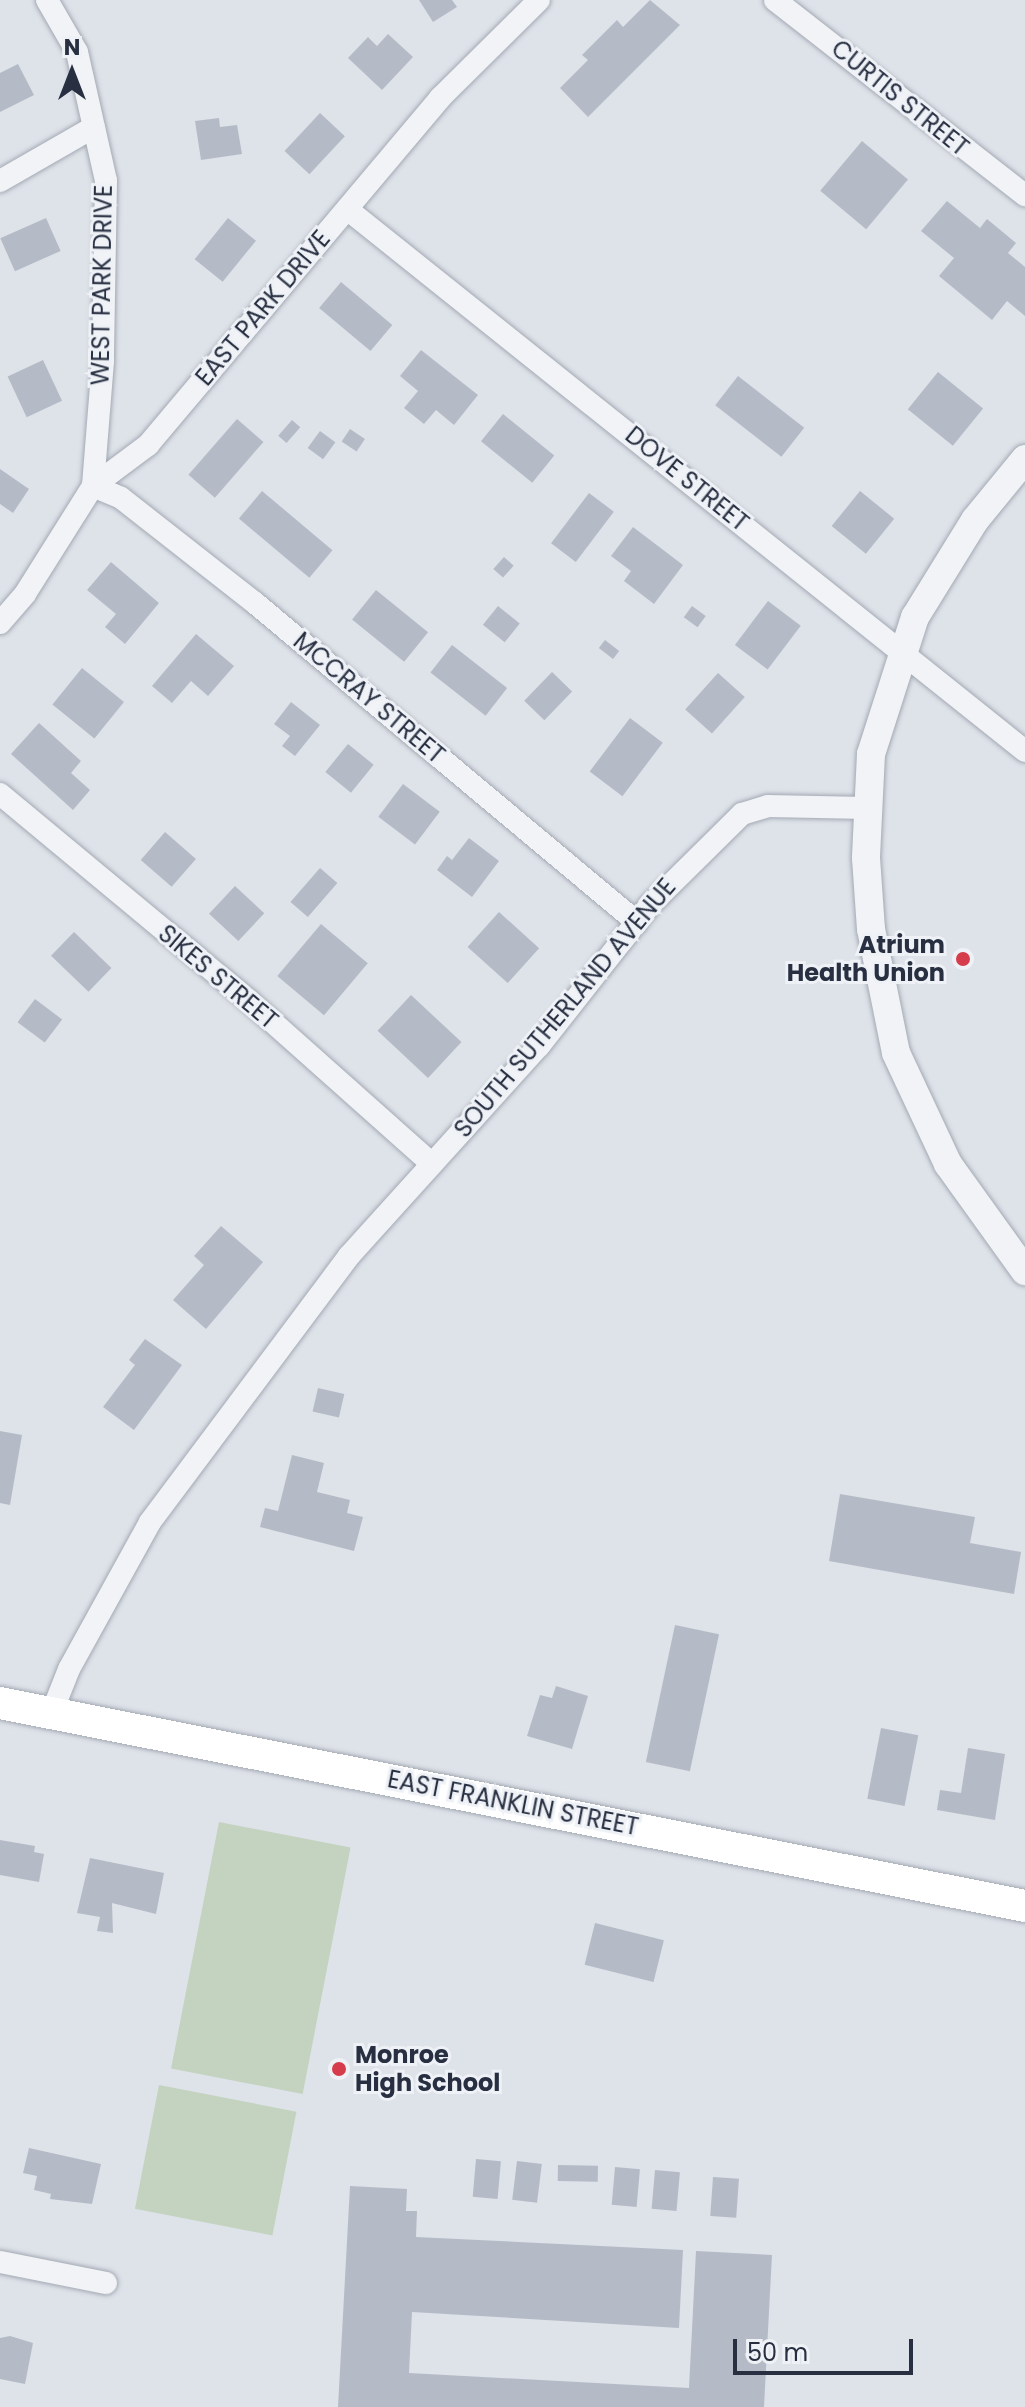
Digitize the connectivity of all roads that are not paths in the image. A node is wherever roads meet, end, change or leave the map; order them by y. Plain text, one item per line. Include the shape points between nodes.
1 (47, 0) edge
2 (539, 0) edge
3 (775, 0) edge
4 (94, 127) junction
5 (0, 181) edge
6 (1025, 195) edge
7 (347, 209) junction
8 (1025, 459) edge
9 (93, 486) junction
10 (0, 623) edge
11 (904, 653) junction
12 (1025, 751) edge
13 (0, 794) edge
14 (866, 808) junction
15 (637, 922) junction
16 (432, 1164) junction
17 (1025, 1271) edge
18 (0, 1703) edge
19 (52, 1712) junction
20 (1025, 1906) edge
21 (0, 2262) edge
22 (106, 2283) dead end

1 - 4 street, WEST PARK DRIVE via 77,52
2 - 7 street, EAST PARK DRIVE via 440,98
3 - 6 street, CURTIS STREET
4 - 5 street
4 - 9 street, WEST PARK DRIVE via 106,181 103,361
7 - 9 street, EAST PARK DRIVE via 148,445
7 - 11 street, DOVE STREET
8 - 11 street via 967,532 915,617
9 - 10 street, EAST PARK DRIVE via 25,594
9 - 15 street, MCCRAY STREET via 121,498 255,603
11 - 12 street, DOVE STREET
11 - 14 street via 871,754
13 - 16 street, SIKES STREET via 249,1001
14 - 15 street, SOUTH SUTHERLAND AVENUE via 768,806 742,814
14 - 17 street via 871,929 896,1053 948,1164
15 - 16 street, SOUTH SUTHERLAND AVENUE via 582,996
16 - 19 street, SOUTH SUTHERLAND AVENUE via 349,1256 150,1522 69,1669
18 - 19 main road, EAST FRANKLIN STREET
19 - 20 main road, EAST FRANKLIN STREET
21 - 22 street

